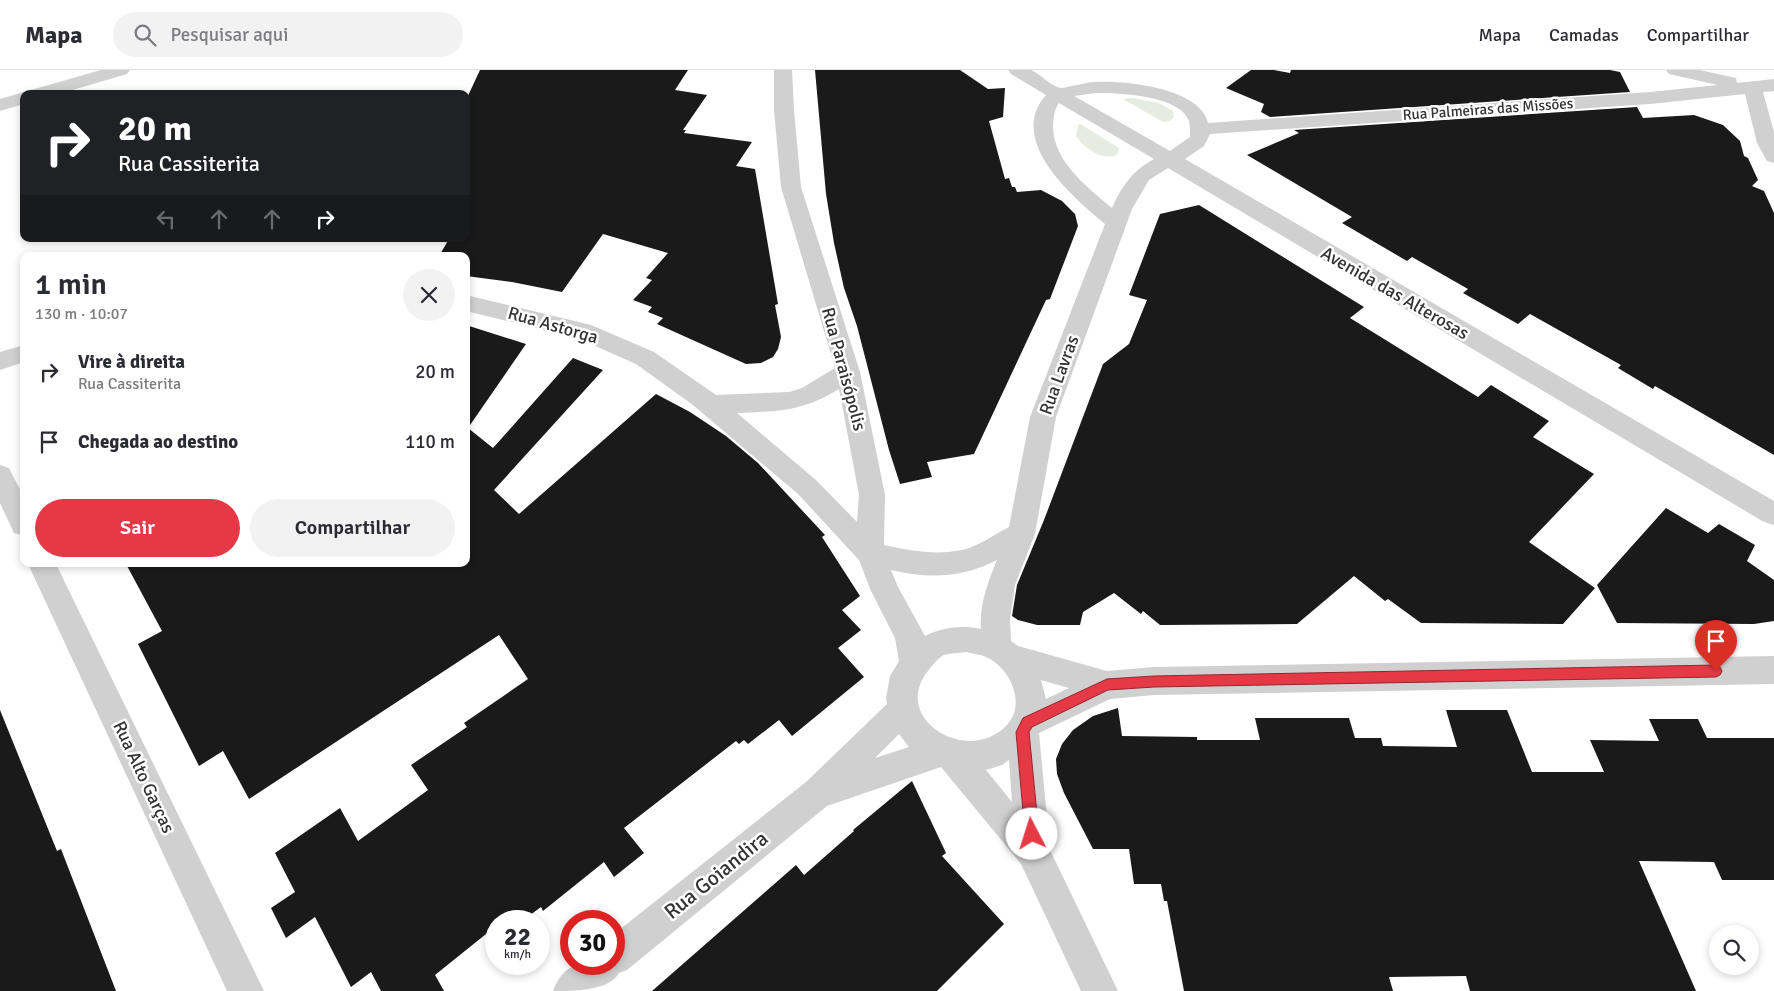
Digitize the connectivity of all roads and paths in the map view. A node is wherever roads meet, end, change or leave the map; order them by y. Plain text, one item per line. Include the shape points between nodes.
1 (121, 70) edge
2 (783, 70) edge
3 (1017, 70) edge
4 (1675, 70) edge
5 (1774, 86) edge
6 (1753, 88) junction
7 (52, 90) edge
8 (1774, 93) edge
9 (1058, 94) junction
10 (20, 99) edge
11 (0, 105) edge
12 (1201, 129) junction
13 (1774, 157) edge
14 (1166, 159) junction
15 (1116, 222) junction
16 (470, 304) edge
17 (20, 354) edge
18 (0, 360) edge
19 (848, 372) junction
20 (711, 405) junction
21 (0, 475) edge
22 (1774, 514) edge
23 (20, 517) edge
24 (1021, 534) junction
25 (870, 553) junction
26 (43, 567) edge
27 (1005, 653) junction
28 (914, 662) junction
29 (1774, 670) edge
30 (1107, 685) junction
31 (903, 709) junction
32 (1025, 727) junction
33 (946, 754) junction
34 (818, 793) junction
35 (1033, 852) junction
36 (625, 948) edge
37 (591, 975) edge
38 (246, 991) edge
39 (571, 991) edge
40 (1100, 991) edge

1 - 7 street
2 - 19 street, Rua Paraisópolis via 791,187
3 - 9 street, Avenida das Alterosas
4 - 6 street
5 - 6 street, Rua Palmeiras das Missões
6 - 8 street
6 - 12 street, Rua Palmeiras das Missões
6 - 13 street via 1767,144
9 - 12 street via 1113,87 1156,92 1183,104 1196,116
9 - 14 street, Avenida das Alterosas
9 - 15 street via 1043,116 1048,147 1063,173 1085,197
10 - 11 street
12 - 14 street, Rua Lavras via 1200,140
14 - 15 street, Rua Lavras via 1146,172 1124,203
14 - 22 street, Avenida das Alterosas
15 - 24 street, Rua Lavras via 1043,417
16 - 20 street, Rua Astorga via 583,331 645,358
17 - 18 street
19 - 20 street via 811,394 789,402
19 - 25 street, Rua Paraisópolis via 872,495
20 - 25 street, Rua Astorga via 807,487
21 - 23 street
24 - 25 street via 972,560 943,564 914,564
24 - 27 street, Rua Lavras via 1001,585 995,620
25 - 28 street, Rua Paraisópolis via 885,591 910,636
26 - 38 street, Rua Alto Garças
27 - 28 street via 966,639 936,644
27 - 30 street
27 - 32 street via 1027,678 1032,700
28 - 31 street via 905,677
29 - 30 street via 1154,681
30 - 32 street
31 - 33 street via 910,726 922,741
31 - 34 street, Rua Goiandira
32 - 33 street via 1005,749 980,758
32 - 35 street
33 - 34 street, Rua Goiandira
33 - 35 street
34 - 36 street, Rua Goiandira
35 - 40 street
37 - 39 street

